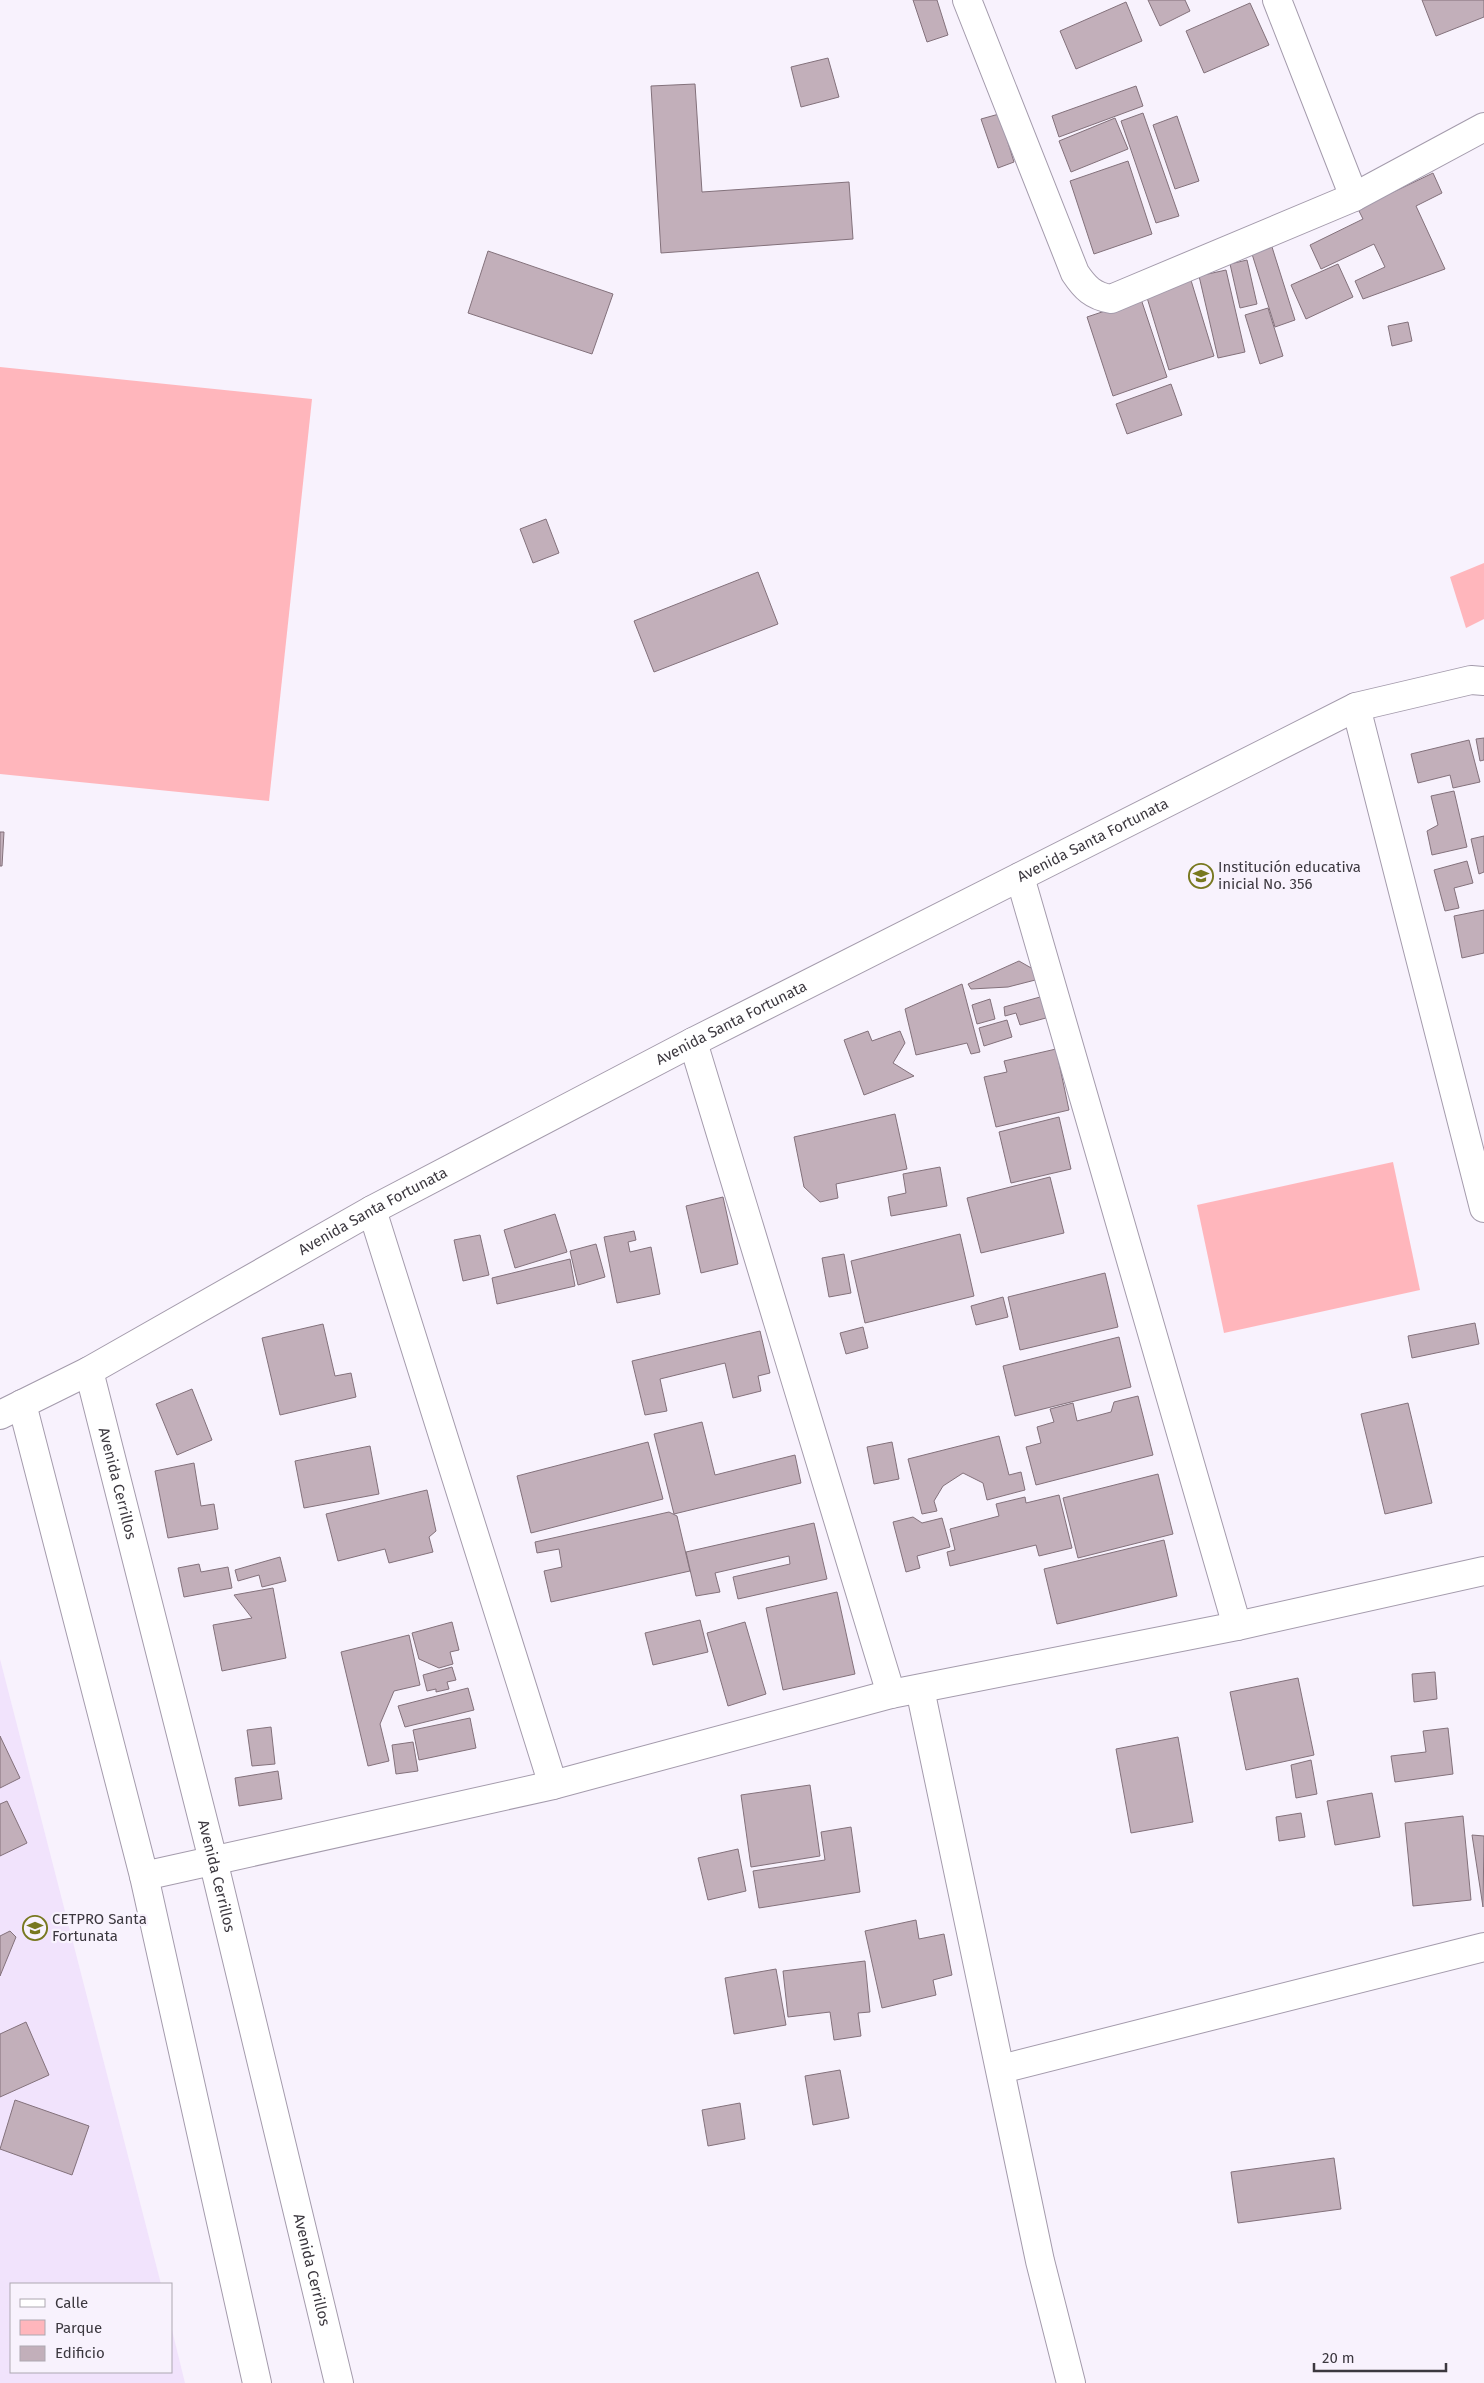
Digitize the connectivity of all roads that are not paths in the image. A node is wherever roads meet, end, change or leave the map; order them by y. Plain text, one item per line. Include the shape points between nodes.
1 (967, 0) edge
2 (1277, 0) edge
3 (1484, 127) edge
4 (1354, 197) junction
5 (1484, 680) edge
6 (1356, 707) junction
7 (1020, 877) junction
8 (693, 1042) junction
9 (1484, 1208) edge
10 (372, 1210) junction
11 (89, 1371) junction
12 (11, 1409) edge
13 (1484, 1571) edge
14 (1237, 1626) junction
15 (920, 1689) junction
16 (891, 1694) junction
17 (553, 1785) junction
18 (213, 1860) junction
19 (144, 1876) junction
20 (1484, 1946) edge
21 (1001, 2069) junction
22 (257, 2383) edge
23 (339, 2383) edge
24 (1071, 2383) edge

1 - 4 street via 1075,273 1084,287 1099,297 1111,299
2 - 4 street
3 - 4 street
5 - 6 street, Avenida Santa Fortunata via 1471,680
6 - 7 street, Avenida Santa Fortunata
6 - 9 street
7 - 8 street, Avenida Santa Fortunata
7 - 14 street
8 - 10 street, Avenida Santa Fortunata
8 - 16 street
10 - 11 street, Avenida Santa Fortunata
10 - 17 street
11 - 12 street, Avenida Santa Fortunata
11 - 18 street, Avenida Cerrillos
12 - 19 street
13 - 14 street
14 - 15 street
15 - 16 street
15 - 21 street
16 - 17 street
17 - 18 street
18 - 19 street
18 - 23 street, Avenida Cerrillos
19 - 22 street
20 - 21 street
21 - 24 street via 1040,2261

